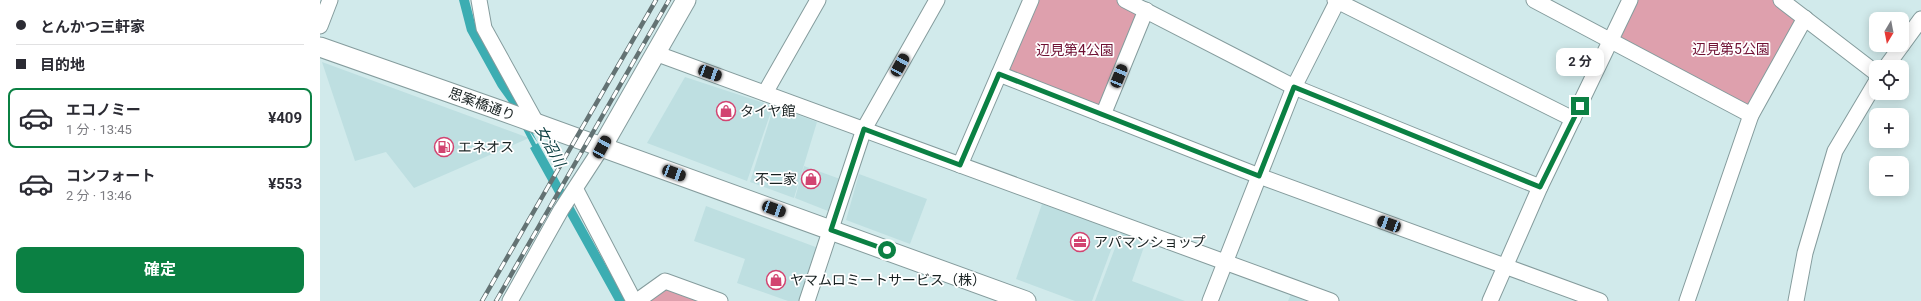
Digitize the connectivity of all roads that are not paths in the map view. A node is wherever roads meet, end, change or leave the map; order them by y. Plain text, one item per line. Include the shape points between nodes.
1 (330, 0) edge
2 (479, 0) edge
3 (686, 0) edge
4 (818, 0) edge
5 (937, 0) edge
6 (1032, 0) edge
7 (1125, 0) edge
8 (1337, 0) edge
9 (1534, 0) edge
10 (1630, 0) edge
11 (1781, 0) edge
12 (1146, 10) junction
13 (1805, 18) junction
14 (1921, 18) edge
15 (320, 26) edge
16 (1909, 35) edge
17 (1611, 41) junction
18 (320, 47) edge
19 (655, 53) junction
20 (1869, 68) edge
21 (999, 74) junction
22 (1294, 87) junction
23 (765, 93) junction
24 (1869, 94) edge
25 (1103, 115) junction
26 (1751, 115) junction
27 (1573, 119) junction
28 (533, 122) junction
29 (864, 129) junction
30 (602, 147) junction
31 (960, 165) junction
32 (1259, 176) junction
33 (1540, 187) junction
34 (573, 194) junction
35 (831, 230) junction
36 (1224, 262) junction
37 (1504, 266) junction
38 (510, 301) edge
39 (636, 301) edge
40 (720, 301) edge
41 (807, 301) edge
42 (1026, 301) edge
43 (1210, 301) edge
44 (1331, 301) edge
45 (1490, 301) edge
46 (1600, 301) edge
47 (1687, 301) edge
48 (1796, 301) edge

1 - 15 street
2 - 28 street via 484,28
3 - 19 street
4 - 23 street
5 - 29 street
6 - 21 street
7 - 12 street
8 - 22 street
8 - 27 street
9 - 17 street
10 - 17 street
11 - 13 street
12 - 22 street
12 - 25 street
13 - 20 street
13 - 26 street
14 - 16 street
17 - 26 street
17 - 27 street
18 - 28 street, 思案橋通り
19 - 23 street
19 - 30 street
21 - 25 street
21 - 31 street
22 - 32 street
22 - 33 street
23 - 29 street
24 - 48 street via 1836,151 1805,253
25 - 32 street
26 - 47 street
27 - 33 street
28 - 30 street, 思案橋通り
29 - 31 street
29 - 35 street
30 - 34 street
30 - 35 street, 思案橋通り
31 - 36 street
32 - 36 street
32 - 37 street
33 - 37 street
34 - 38 street via 561,210
34 - 39 street
35 - 41 street
35 - 42 street, 思案橋通り
36 - 43 street
36 - 44 street
37 - 45 street
37 - 46 street
39 - 40 street via 665,281

